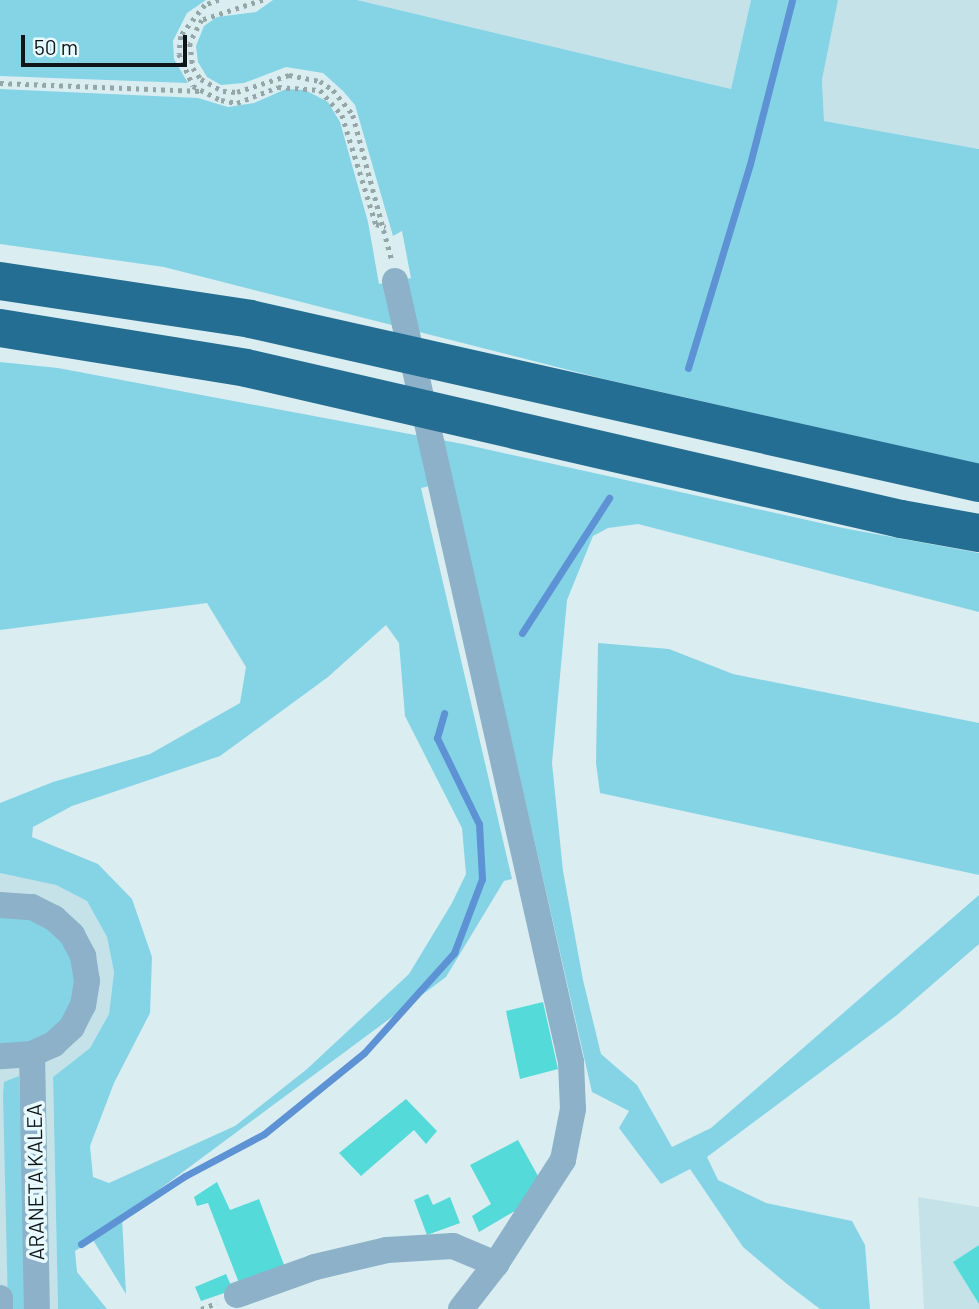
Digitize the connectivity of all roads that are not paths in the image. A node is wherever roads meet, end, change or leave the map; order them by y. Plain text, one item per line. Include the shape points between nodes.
1 (0, 268) edge
2 (0, 281) edge
3 (395, 281) road end
4 (96, 293) junction
5 (6, 330) edge
6 (979, 483) edge
7 (979, 533) edge
8 (0, 905) edge
9 (33, 1054) junction
10 (0, 1056) edge
11 (496, 1264) junction
12 (237, 1295) dead end
13 (0, 1298) edge
14 (0, 1309) edge
15 (37, 1309) edge
16 (461, 1309) edge

1 - 4 highway
2 - 4 highway
3 - 11 street via 571,1062 572,1109 563,1160
4 - 6 highway via 250,319
5 - 7 highway via 246,368
8 - 9 street via 32,907 54,918 72,934 83,956 85,993 72,1027 54,1044
9 - 10 street
9 - 15 street, ARANETA KALEA
11 - 12 street via 453,1245 387,1250 315,1267
11 - 16 street
13 - 14 street

